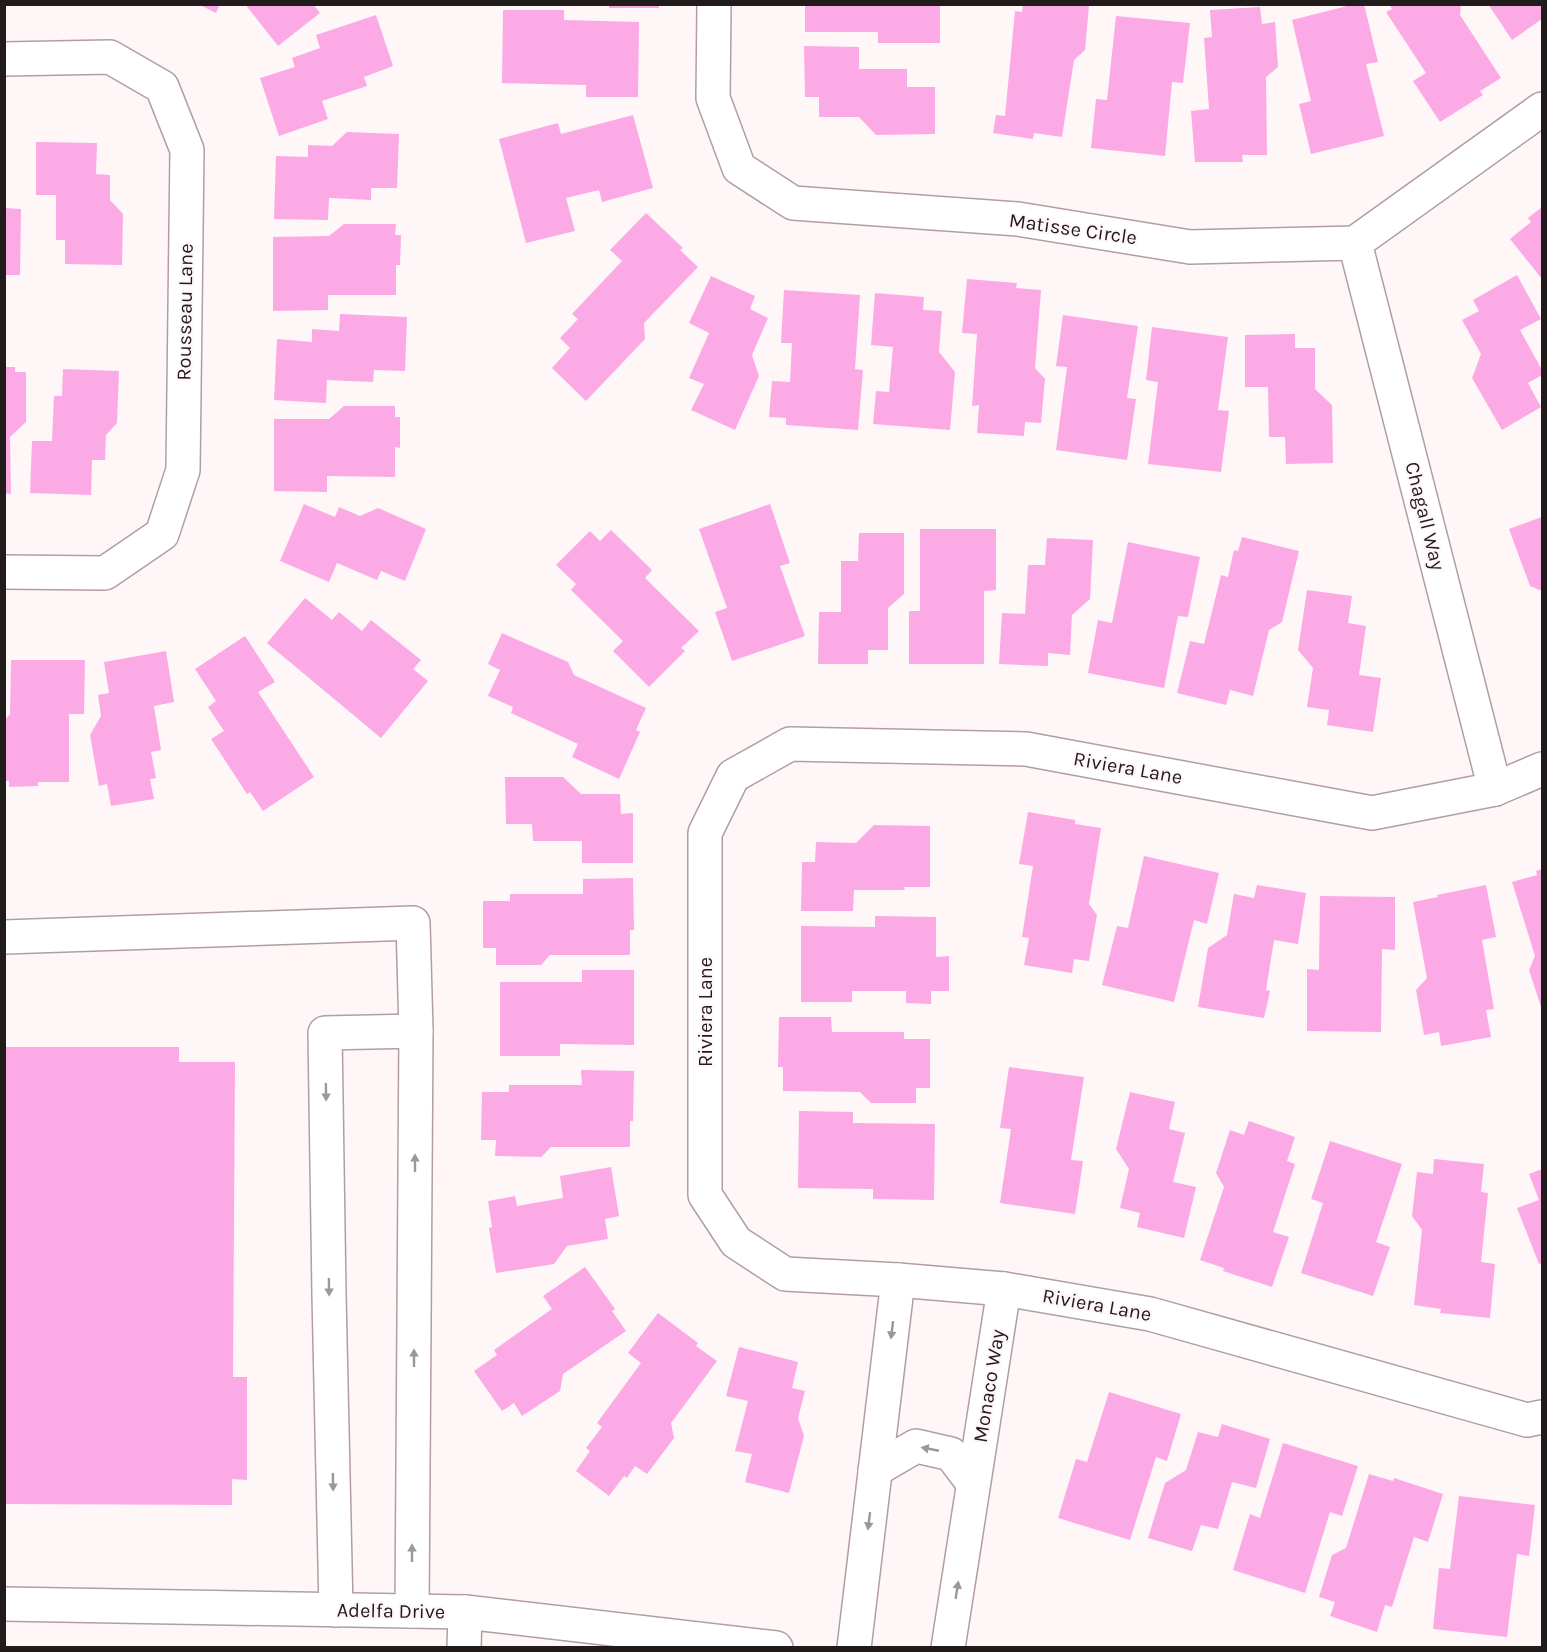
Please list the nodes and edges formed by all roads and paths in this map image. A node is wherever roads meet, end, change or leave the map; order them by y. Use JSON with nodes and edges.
{"nodes":[{"id":1,"x":714,"y":4,"type":"edge"},
{"id":2,"x":4,"y":59,"type":"edge"},
{"id":3,"x":1542,"y":109,"type":"edge"},
{"id":4,"x":1354,"y":243,"type":"junction"},
{"id":5,"x":4,"y":572,"type":"edge"},
{"id":6,"x":1542,"y":769,"type":"edge"},
{"id":7,"x":1496,"y":789,"type":"junction"},
{"id":8,"x":4,"y":937,"type":"edge"},
{"id":9,"x":416,"y":1031,"type":"junction"},
{"id":10,"x":898,"y":1280,"type":"junction"},
{"id":11,"x":1004,"y":1289,"type":"junction"},
{"id":12,"x":1542,"y":1418,"type":"edge"},
{"id":13,"x":875,"y":1470,"type":"junction"},
{"id":14,"x":973,"y":1483,"type":"junction"},
{"id":15,"x":4,"y":1604,"type":"edge"},
{"id":16,"x":336,"y":1610,"type":"junction"},
{"id":17,"x":412,"y":1611,"type":"junction"},
{"id":18,"x":465,"y":1612,"type":"junction"},
{"id":19,"x":464,"y":1647,"type":"edge"},
{"id":20,"x":776,"y":1647,"type":"edge"},
{"id":21,"x":854,"y":1647,"type":"edge"},
{"id":22,"x":948,"y":1647,"type":"edge"}],
"edges":[{"from":1,"to":4,"type":"street","name":"Matisse Circle"},
{"from":2,"to":5,"type":"street","name":"Rousseau Lane"},
{"from":3,"to":4,"type":"street"},
{"from":4,"to":7,"type":"street","name":"Chagall Way"},
{"from":6,"to":7,"type":"street","name":"Riviera Lane"},
{"from":7,"to":10,"type":"street","name":"Riviera Lane"},
{"from":8,"to":9,"type":"street"},
{"from":9,"to":16,"type":"street","one_way":true},
{"from":17,"to":9,"type":"street","one_way":true},
{"from":10,"to":11,"type":"street","name":"Riviera Lane"},
{"from":10,"to":13,"type":"street","one_way":true},
{"from":11,"to":12,"type":"street","name":"Riviera Lane"},
{"from":11,"to":14,"type":"street","name":"Monaco Way"},
{"from":14,"to":13,"type":"street","name":"Monaco Way","one_way":true},
{"from":13,"to":21,"type":"street","one_way":true},
{"from":22,"to":14,"type":"street","name":"Monaco Way","one_way":true},
{"from":15,"to":16,"type":"street","name":"Adelfa Drive"},
{"from":16,"to":17,"type":"street","name":"Adelfa Drive"},
{"from":17,"to":18,"type":"street","name":"Adelfa Drive"},
{"from":18,"to":19,"type":"street"},
{"from":18,"to":20,"type":"street","name":"Adelfa Drive"}]}
